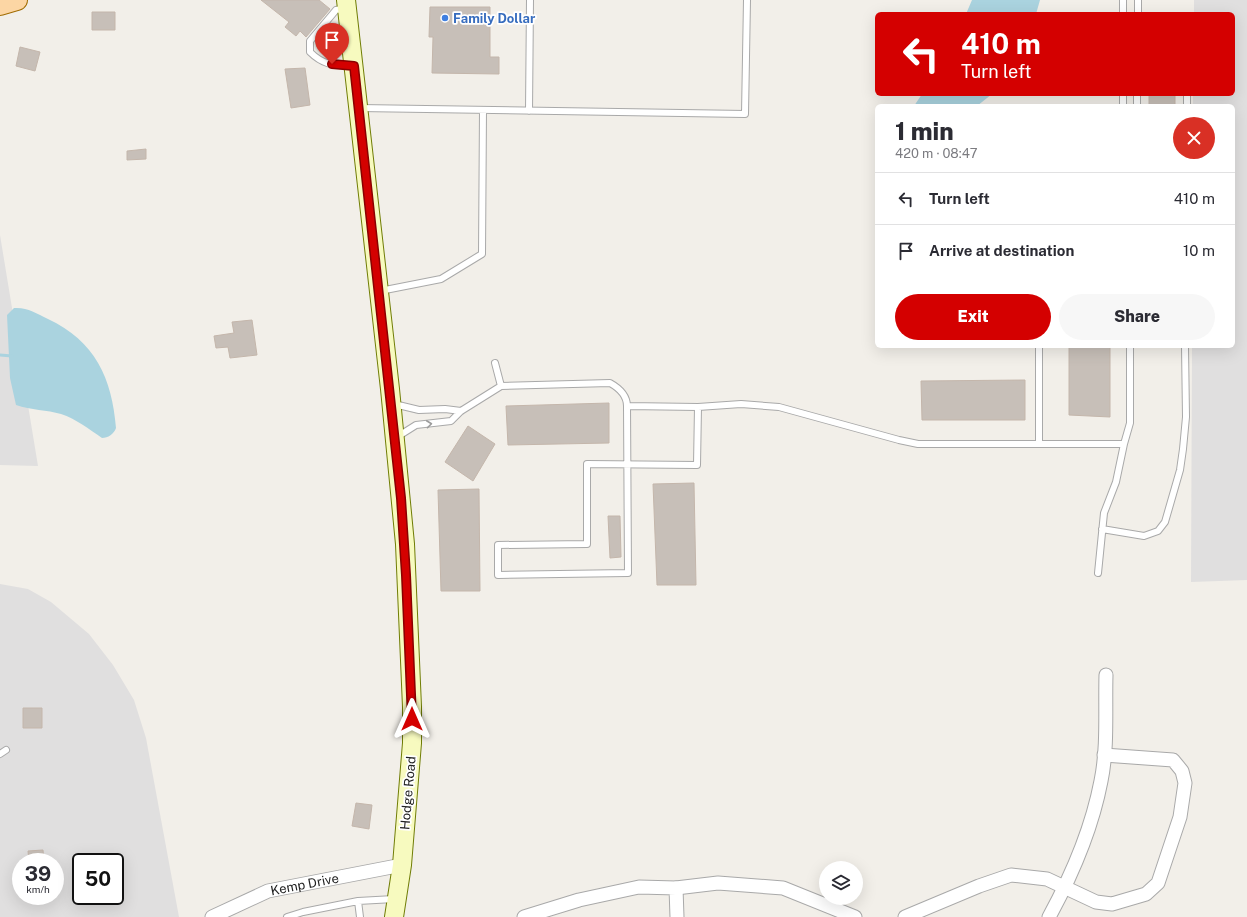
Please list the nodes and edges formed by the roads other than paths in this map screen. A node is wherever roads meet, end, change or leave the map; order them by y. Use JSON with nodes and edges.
{"nodes":[{"id":1,"x":17,"y":0,"type":"edge"},
{"id":2,"x":530,"y":0,"type":"edge"},
{"id":3,"x":747,"y":0,"type":"edge"},
{"id":4,"x":1123,"y":0,"type":"edge"},
{"id":5,"x":1138,"y":0,"type":"edge"},
{"id":6,"x":347,"y":4,"type":"edge"},
{"id":7,"x":0,"y":5,"type":"edge"},
{"id":8,"x":1123,"y":12,"type":"edge"},
{"id":9,"x":1138,"y":12,"type":"edge"},
{"id":10,"x":354,"y":66,"type":"junction"},
{"id":11,"x":360,"y":108,"type":"junction"},
{"id":12,"x":483,"y":110,"type":"junction"},
{"id":13,"x":529,"y":111,"type":"junction"},
{"id":14,"x":379,"y":292,"type":"junction"},
{"id":15,"x":1039,"y":348,"type":"edge"},
{"id":16,"x":1130,"y":348,"type":"edge"},
{"id":17,"x":1185,"y":348,"type":"edge"},
{"id":18,"x":495,"y":363,"type":"dead end"},
{"id":19,"x":501,"y":386,"type":"junction"},
{"id":20,"x":392,"y":403,"type":"junction"},
{"id":21,"x":627,"y":406,"type":"junction"},
{"id":22,"x":698,"y":407,"type":"junction"},
{"id":23,"x":461,"y":411,"type":"junction"},
{"id":24,"x":395,"y":438,"type":"junction"},
{"id":25,"x":1039,"y":443,"type":"junction"},
{"id":26,"x":1124,"y":444,"type":"junction"},
{"id":27,"x":627,"y":465,"type":"junction"},
{"id":28,"x":1102,"y":529,"type":"junction"},
{"id":29,"x":1098,"y":573,"type":"dead end"},
{"id":30,"x":1106,"y":675,"type":"dead end"},
{"id":31,"x":6,"y":750,"type":"dead end"},
{"id":32,"x":0,"y":754,"type":"edge"},
{"id":33,"x":1104,"y":755,"type":"junction"},
{"id":34,"x":402,"y":864,"type":"junction"},
{"id":35,"x":676,"y":888,"type":"junction"},
{"id":36,"x":1064,"y":888,"type":"junction"},
{"id":37,"x":397,"y":899,"type":"junction"},
{"id":38,"x":358,"y":901,"type":"junction"},
{"id":39,"x":212,"y":917,"type":"edge"},
{"id":40,"x":287,"y":917,"type":"edge"},
{"id":41,"x":360,"y":917,"type":"edge"},
{"id":42,"x":394,"y":917,"type":"edge"},
{"id":43,"x":524,"y":917,"type":"edge"},
{"id":44,"x":678,"y":917,"type":"edge"},
{"id":45,"x":856,"y":917,"type":"edge"},
{"id":46,"x":905,"y":917,"type":"edge"},
{"id":47,"x":1050,"y":917,"type":"edge"}],
"edges":[{"from":1,"to":7,"type":"main road"},
{"from":2,"to":13,"type":"lane"},
{"from":3,"to":13,"type":"lane"},
{"from":4,"to":8,"type":"lane"},
{"from":5,"to":9,"type":"lane"},
{"from":6,"to":10,"type":"main road","name":"Hodge Road"},
{"from":6,"to":10,"type":"lane"},
{"from":10,"to":11,"type":"main road","name":"Hodge Road"},
{"from":11,"to":12,"type":"lane"},
{"from":11,"to":14,"type":"main road","name":"Hodge Road"},
{"from":12,"to":13,"type":"lane"},
{"from":12,"to":14,"type":"lane"},
{"from":14,"to":20,"type":"main road","name":"Hodge Road"},
{"from":15,"to":25,"type":"lane"},
{"from":16,"to":26,"type":"lane"},
{"from":17,"to":28,"type":"lane"},
{"from":18,"to":19,"type":"lane"},
{"from":19,"to":21,"type":"lane"},
{"from":19,"to":23,"type":"lane"},
{"from":20,"to":23,"type":"lane"},
{"from":20,"to":24,"type":"main road","name":"Hodge Road"},
{"from":21,"to":22,"type":"lane"},
{"from":21,"to":27,"type":"lane"},
{"from":22,"to":25,"type":"lane"},
{"from":22,"to":27,"type":"lane"},
{"from":24,"to":23,"type":"lane","one_way":true},
{"from":24,"to":34,"type":"main road","name":"Hodge Road"},
{"from":25,"to":26,"type":"lane"},
{"from":26,"to":28,"type":"lane"},
{"from":27,"to":27,"type":"lane"},
{"from":28,"to":29,"type":"lane"},
{"from":30,"to":33,"type":"street"},
{"from":31,"to":32,"type":"lane"},
{"from":33,"to":36,"type":"street"},
{"from":33,"to":36,"type":"street"},
{"from":34,"to":37,"type":"main road","name":"Hodge Road"},
{"from":34,"to":39,"type":"street","name":"Kemp Drive"},
{"from":35,"to":43,"type":"street"},
{"from":35,"to":44,"type":"street"},
{"from":35,"to":45,"type":"street"},
{"from":36,"to":46,"type":"street"},
{"from":36,"to":47,"type":"street"},
{"from":37,"to":38,"type":"lane"},
{"from":37,"to":42,"type":"main road","name":"Hodge Road"},
{"from":38,"to":40,"type":"lane"},
{"from":38,"to":41,"type":"lane"}]}
